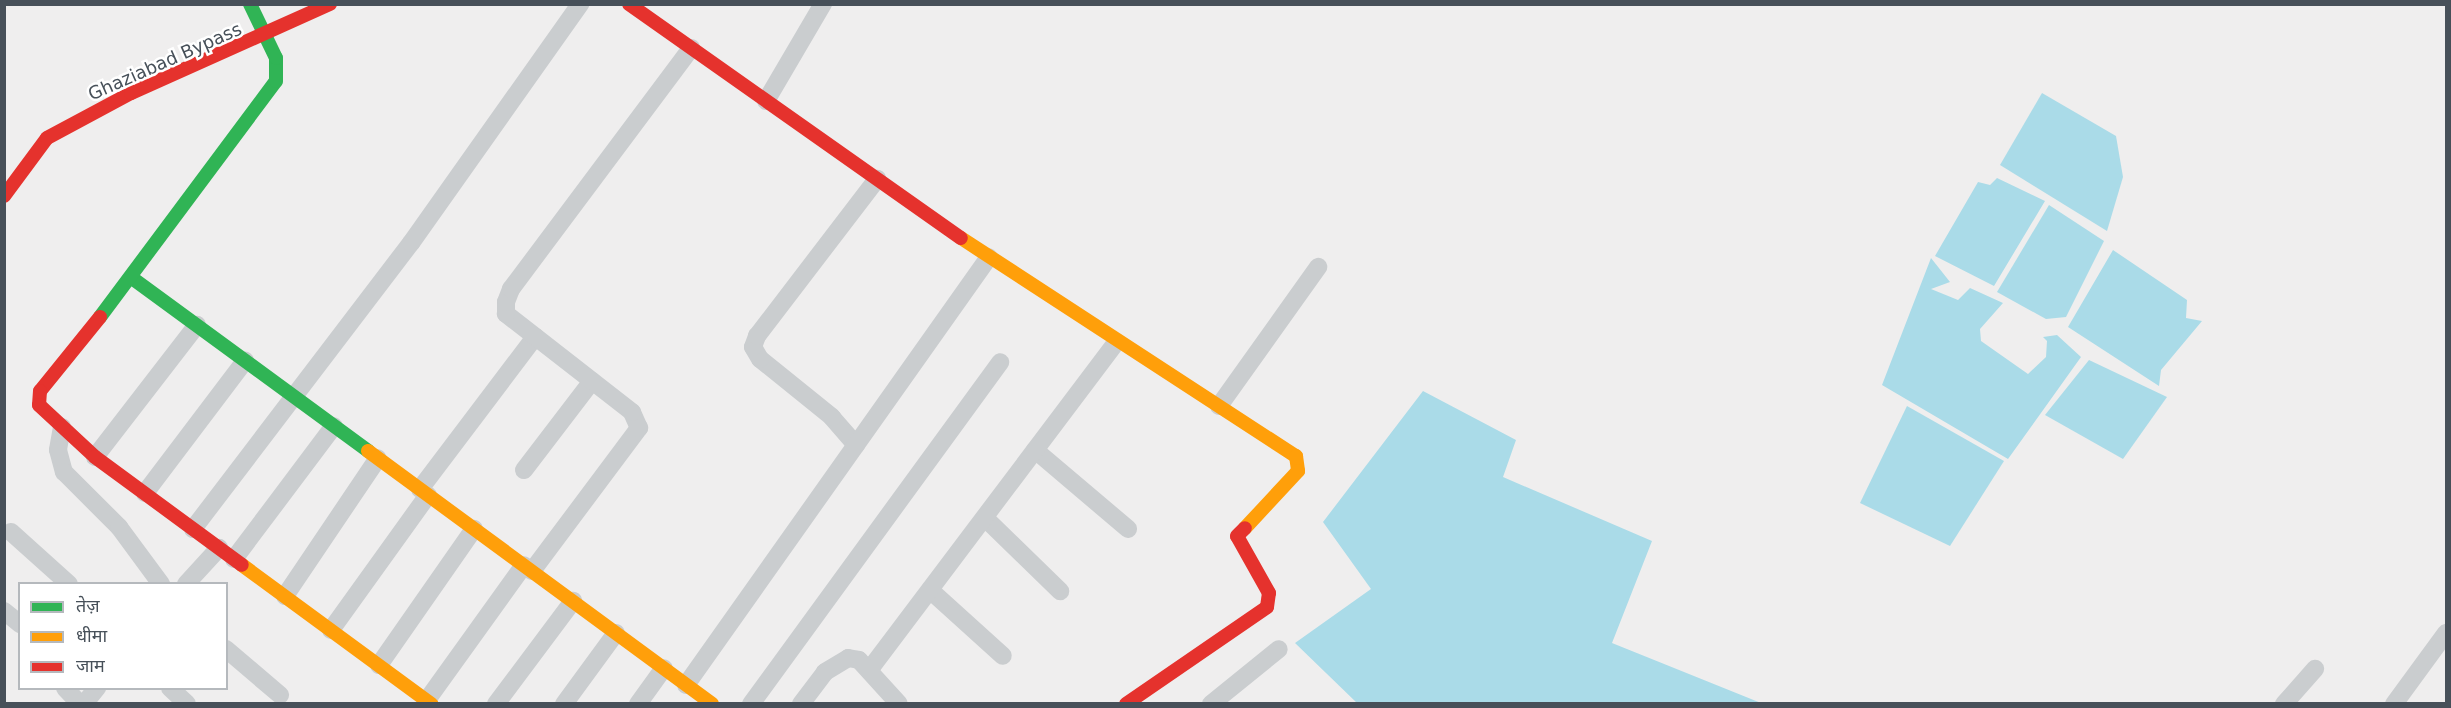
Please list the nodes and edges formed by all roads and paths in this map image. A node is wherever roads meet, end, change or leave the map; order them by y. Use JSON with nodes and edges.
{"nodes":[{"id":1,"x":250,"y":4,"type":"edge"},
{"id":2,"x":330,"y":4,"type":"edge"},
{"id":3,"x":580,"y":4,"type":"edge"},
{"id":4,"x":629,"y":4,"type":"edge"},
{"id":5,"x":823,"y":4,"type":"edge"},
{"id":6,"x":267,"y":36,"type":"junction"},
{"id":7,"x":691,"y":48,"type":"junction"},
{"id":8,"x":766,"y":101,"type":"junction"},
{"id":9,"x":877,"y":179,"type":"junction"},
{"id":10,"x":4,"y":196,"type":"edge"},
{"id":11,"x":989,"y":257,"type":"junction"},
{"id":12,"x":1318,"y":267,"type":"dead end"},
{"id":13,"x":132,"y":278,"type":"junction"},
{"id":14,"x":197,"y":325,"type":"junction"},
{"id":15,"x":536,"y":337,"type":"junction"},
{"id":16,"x":1116,"y":342,"type":"junction"},
{"id":17,"x":245,"y":361,"type":"junction"},
{"id":18,"x":1000,"y":362,"type":"dead end"},
{"id":19,"x":592,"y":381,"type":"junction"},
{"id":20,"x":294,"y":396,"type":"junction"},
{"id":21,"x":1219,"y":406,"type":"junction"},
{"id":22,"x":334,"y":426,"type":"junction"},
{"id":23,"x":62,"y":427,"type":"junction"},
{"id":24,"x":856,"y":445,"type":"junction"},
{"id":25,"x":1035,"y":450,"type":"junction"},
{"id":26,"x":95,"y":457,"type":"junction"},
{"id":27,"x":378,"y":458,"type":"junction"},
{"id":28,"x":524,"y":470,"type":"dead end"},
{"id":29,"x":424,"y":492,"type":"junction"},
{"id":30,"x":145,"y":493,"type":"junction"},
{"id":31,"x":985,"y":518,"type":"junction"},
{"id":32,"x":193,"y":529,"type":"junction"},
{"id":33,"x":474,"y":529,"type":"junction"},
{"id":34,"x":1128,"y":529,"type":"dead end"},
{"id":35,"x":11,"y":532,"type":"dead end"},
{"id":36,"x":219,"y":548,"type":"junction"},
{"id":37,"x":234,"y":559,"type":"junction"},
{"id":38,"x":528,"y":568,"type":"junction"},
{"id":39,"x":67,"y":582,"type":"edge"},
{"id":40,"x":160,"y":582,"type":"edge"},
{"id":41,"x":188,"y":582,"type":"edge"},
{"id":42,"x":930,"y":590,"type":"junction"},
{"id":43,"x":1060,"y":591,"type":"dead end"},
{"id":44,"x":285,"y":596,"type":"junction"},
{"id":45,"x":573,"y":601,"type":"junction"},
{"id":46,"x":4,"y":611,"type":"edge"},
{"id":47,"x":18,"y":622,"type":"edge"},
{"id":48,"x":331,"y":630,"type":"junction"},
{"id":49,"x":616,"y":633,"type":"junction"},
{"id":50,"x":2446,"y":633,"type":"edge"},
{"id":51,"x":1279,"y":649,"type":"dead end"},
{"id":52,"x":228,"y":650,"type":"edge"},
{"id":53,"x":1003,"y":656,"type":"dead end"},
{"id":54,"x":378,"y":665,"type":"junction"},
{"id":55,"x":664,"y":668,"type":"junction"},
{"id":56,"x":870,"y":669,"type":"junction"},
{"id":57,"x":2315,"y":669,"type":"dead end"},
{"id":58,"x":67,"y":690,"type":"edge"},
{"id":59,"x":95,"y":690,"type":"edge"},
{"id":60,"x":172,"y":690,"type":"edge"},
{"id":61,"x":280,"y":695,"type":"dead end"},
{"id":62,"x":697,"y":696,"type":"edge"},
{"id":63,"x":429,"y":702,"type":"edge"},
{"id":64,"x":82,"y":704,"type":"edge"},
{"id":65,"x":187,"y":704,"type":"edge"},
{"id":66,"x":496,"y":704,"type":"edge"},
{"id":67,"x":564,"y":704,"type":"edge"},
{"id":68,"x":638,"y":704,"type":"edge"},
{"id":69,"x":752,"y":704,"type":"edge"},
{"id":70,"x":801,"y":704,"type":"edge"},
{"id":71,"x":899,"y":704,"type":"edge"},
{"id":72,"x":1126,"y":704,"type":"edge"},
{"id":73,"x":1211,"y":704,"type":"edge"},
{"id":74,"x":2284,"y":704,"type":"edge"},
{"id":75,"x":2394,"y":704,"type":"edge"}],
"edges":[{"from":1,"to":6,"type":"main road"},
{"from":2,"to":6,"type":"main road","name":"Ghaziabad Bypass"},
{"from":3,"to":20,"type":"street"},
{"from":4,"to":7,"type":"main road"},
{"from":5,"to":8,"type":"street"},
{"from":6,"to":10,"type":"main road","name":"Ghaziabad Bypass"},
{"from":6,"to":13,"type":"main road"},
{"from":7,"to":8,"type":"main road"},
{"from":7,"to":15,"type":"street"},
{"from":8,"to":9,"type":"main road"},
{"from":9,"to":11,"type":"main road"},
{"from":9,"to":24,"type":"street"},
{"from":11,"to":16,"type":"main road"},
{"from":11,"to":24,"type":"street"},
{"from":12,"to":21,"type":"street"},
{"from":13,"to":14,"type":"main road"},
{"from":13,"to":23,"type":"main road"},
{"from":14,"to":17,"type":"main road"},
{"from":14,"to":26,"type":"street"},
{"from":15,"to":19,"type":"street"},
{"from":15,"to":29,"type":"street"},
{"from":16,"to":21,"type":"main road"},
{"from":16,"to":25,"type":"street"},
{"from":17,"to":20,"type":"main road"},
{"from":17,"to":30,"type":"street"},
{"from":18,"to":69,"type":"street"},
{"from":19,"to":28,"type":"street"},
{"from":19,"to":38,"type":"street"},
{"from":20,"to":22,"type":"main road"},
{"from":20,"to":32,"type":"street"},
{"from":21,"to":72,"type":"main road"},
{"from":22,"to":27,"type":"main road"},
{"from":22,"to":37,"type":"street"},
{"from":23,"to":26,"type":"main road"},
{"from":23,"to":40,"type":"street"},
{"from":24,"to":62,"type":"street"},
{"from":25,"to":31,"type":"street"},
{"from":25,"to":34,"type":"street"},
{"from":26,"to":30,"type":"main road"},
{"from":27,"to":29,"type":"main road"},
{"from":27,"to":44,"type":"street"},
{"from":29,"to":33,"type":"main road"},
{"from":29,"to":48,"type":"street"},
{"from":30,"to":32,"type":"main road"},
{"from":31,"to":42,"type":"street"},
{"from":31,"to":43,"type":"street"},
{"from":32,"to":36,"type":"main road"},
{"from":33,"to":38,"type":"main road"},
{"from":33,"to":54,"type":"street"},
{"from":35,"to":39,"type":"street"},
{"from":36,"to":37,"type":"main road"},
{"from":36,"to":41,"type":"street"},
{"from":37,"to":44,"type":"main road"},
{"from":38,"to":45,"type":"main road"},
{"from":38,"to":63,"type":"street"},
{"from":42,"to":53,"type":"street"},
{"from":42,"to":56,"type":"street"},
{"from":44,"to":48,"type":"main road"},
{"from":45,"to":49,"type":"main road"},
{"from":45,"to":66,"type":"street"},
{"from":46,"to":47,"type":"street"},
{"from":48,"to":54,"type":"main road"},
{"from":49,"to":55,"type":"main road"},
{"from":49,"to":67,"type":"street"},
{"from":50,"to":75,"type":"street"},
{"from":51,"to":73,"type":"street"},
{"from":52,"to":61,"type":"street"},
{"from":54,"to":63,"type":"main road"},
{"from":55,"to":62,"type":"main road"},
{"from":55,"to":68,"type":"street"},
{"from":56,"to":70,"type":"street"},
{"from":56,"to":71,"type":"street"},
{"from":57,"to":74,"type":"street"},
{"from":58,"to":64,"type":"street"},
{"from":59,"to":64,"type":"street"},
{"from":60,"to":65,"type":"street"}]}
